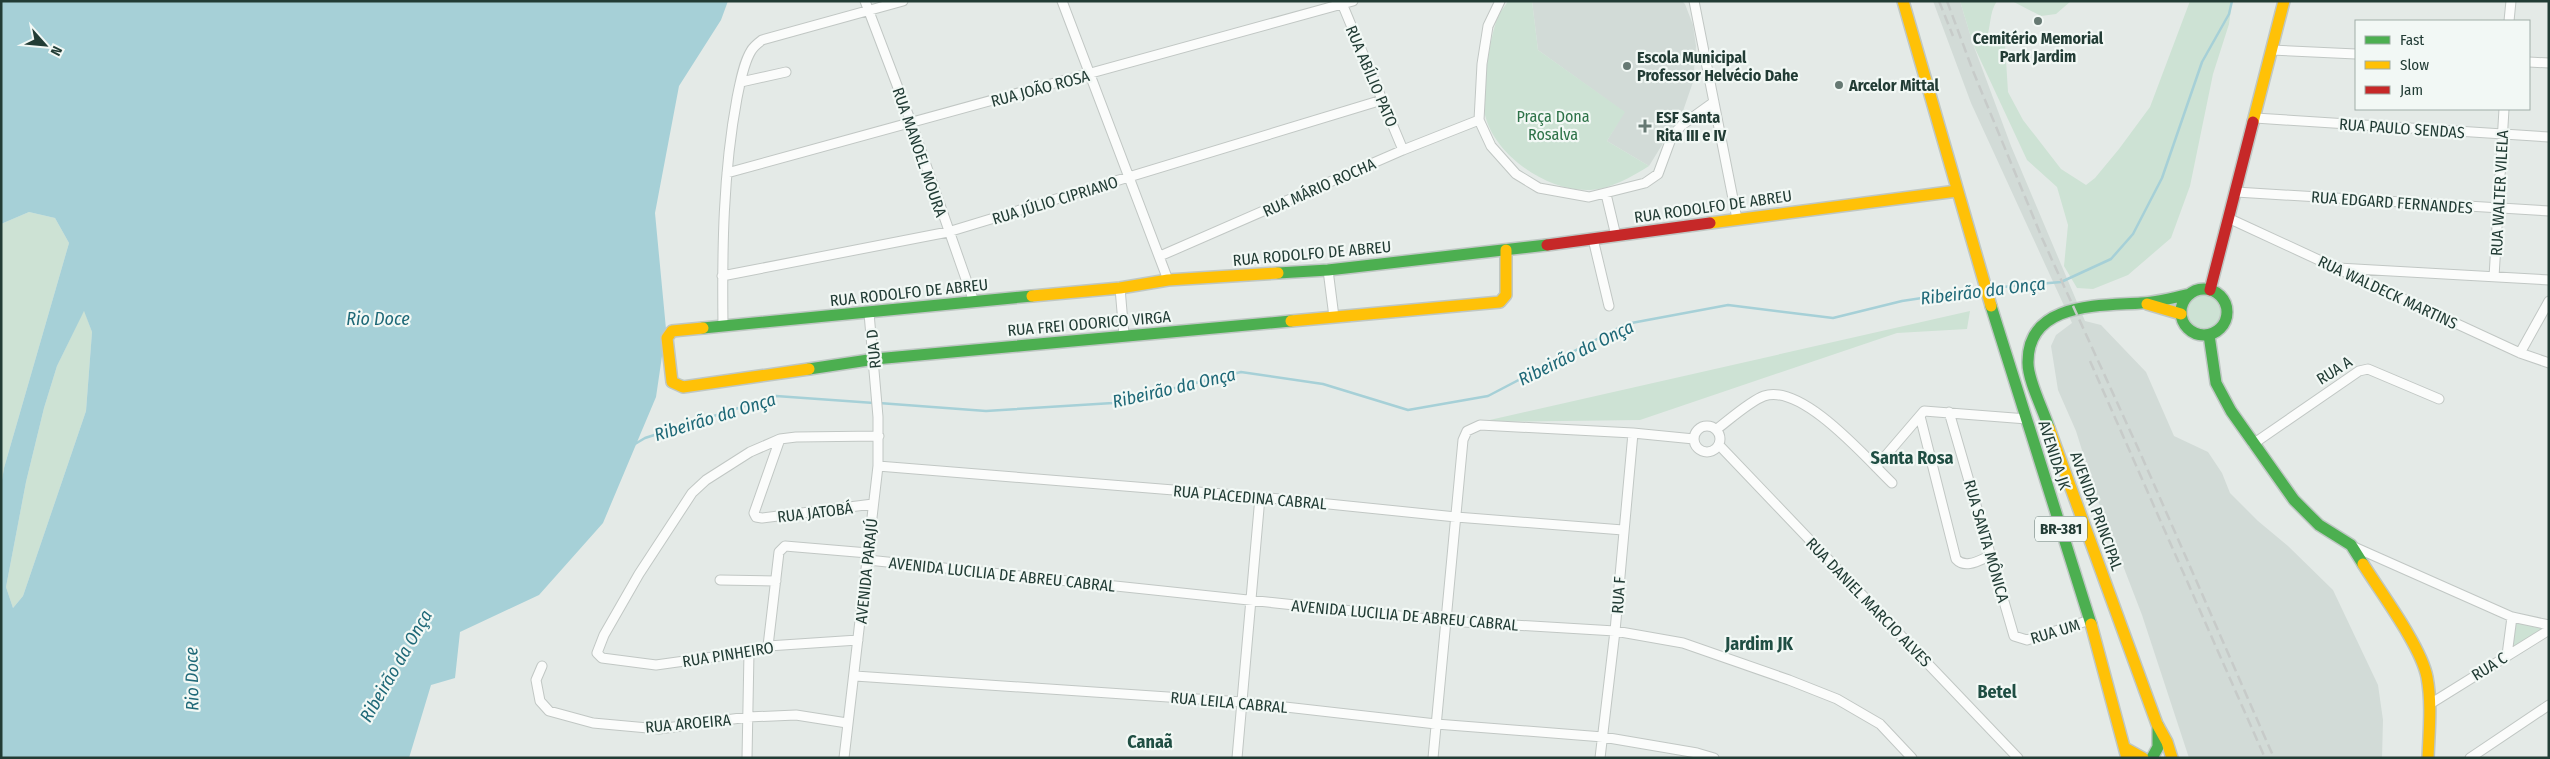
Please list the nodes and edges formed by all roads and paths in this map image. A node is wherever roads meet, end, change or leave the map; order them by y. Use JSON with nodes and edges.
{"nodes":[{"id":1,"x":865,"y":1,"type":"edge"},
{"id":2,"x":903,"y":1,"type":"edge"},
{"id":3,"x":1062,"y":1,"type":"edge"},
{"id":4,"x":1353,"y":1,"type":"edge"},
{"id":5,"x":1500,"y":1,"type":"edge"},
{"id":6,"x":1694,"y":1,"type":"edge"},
{"id":7,"x":1903,"y":1,"type":"edge"},
{"id":8,"x":2284,"y":1,"type":"edge"},
{"id":9,"x":2511,"y":1,"type":"edge"},
{"id":10,"x":1342,"y":3,"type":"edge"},
{"id":11,"x":868,"y":11,"type":"junction"},
{"id":12,"x":2510,"y":20,"type":"edge"},
{"id":13,"x":2271,"y":50,"type":"junction"},
{"id":14,"x":2355,"y":54,"type":"edge"},
{"id":15,"x":2530,"y":62,"type":"edge"},
{"id":16,"x":2549,"y":63,"type":"edge"},
{"id":17,"x":786,"y":72,"type":"dead end"},
{"id":18,"x":1090,"y":74,"type":"junction"},
{"id":19,"x":741,"y":82,"type":"junction"},
{"id":20,"x":1382,"y":100,"type":"junction"},
{"id":21,"x":1714,"y":102,"type":"junction"},
{"id":22,"x":2504,"y":110,"type":"edge"},
{"id":23,"x":2255,"y":118,"type":"junction"},
{"id":24,"x":1479,"y":120,"type":"junction"},
{"id":25,"x":911,"y":122,"type":"junction"},
{"id":26,"x":2503,"y":134,"type":"junction"},
{"id":27,"x":2549,"y":137,"type":"edge"},
{"id":28,"x":1403,"y":150,"type":"junction"},
{"id":29,"x":728,"y":172,"type":"junction"},
{"id":30,"x":1128,"y":178,"type":"junction"},
{"id":31,"x":1957,"y":191,"type":"junction"},
{"id":32,"x":2236,"y":192,"type":"junction"},
{"id":33,"x":1606,"y":194,"type":"junction"},
{"id":34,"x":2498,"y":208,"type":"junction"},
{"id":35,"x":2549,"y":211,"type":"edge"},
{"id":36,"x":2228,"y":218,"type":"junction"},
{"id":37,"x":1737,"y":220,"type":"junction"},
{"id":38,"x":948,"y":232,"type":"junction"},
{"id":39,"x":1616,"y":236,"type":"junction"},
{"id":40,"x":1593,"y":239,"type":"junction"},
{"id":41,"x":1506,"y":250,"type":"junction"},
{"id":42,"x":1160,"y":256,"type":"junction"},
{"id":43,"x":2333,"y":268,"type":"junction"},
{"id":44,"x":1328,"y":270,"type":"junction"},
{"id":45,"x":722,"y":276,"type":"junction"},
{"id":46,"x":2494,"y":277,"type":"junction"},
{"id":47,"x":1168,"y":280,"type":"junction"},
{"id":48,"x":2549,"y":280,"type":"edge"},
{"id":49,"x":1120,"y":288,"type":"junction"},
{"id":50,"x":2210,"y":290,"type":"junction"},
{"id":51,"x":2190,"y":294,"type":"junction"},
{"id":52,"x":2549,"y":301,"type":"edge"},
{"id":53,"x":974,"y":302,"type":"junction"},
{"id":54,"x":2143,"y":303,"type":"junction"},
{"id":55,"x":1609,"y":306,"type":"dead end"},
{"id":56,"x":869,"y":313,"type":"junction"},
{"id":57,"x":2181,"y":314,"type":"junction"},
{"id":58,"x":1334,"y":317,"type":"junction"},
{"id":59,"x":722,"y":326,"type":"junction"},
{"id":60,"x":1124,"y":335,"type":"junction"},
{"id":61,"x":2209,"y":335,"type":"junction"},
{"id":62,"x":2520,"y":353,"type":"junction"},
{"id":63,"x":875,"y":359,"type":"junction"},
{"id":64,"x":2549,"y":363,"type":"edge"},
{"id":65,"x":876,"y":385,"type":"joint"},
{"id":66,"x":677,"y":386,"type":"joint"},
{"id":67,"x":2439,"y":400,"type":"dead end"},
{"id":68,"x":1948,"y":412,"type":"junction"},
{"id":69,"x":1920,"y":416,"type":"junction"},
{"id":70,"x":2027,"y":419,"type":"junction"},
{"id":71,"x":1717,"y":429,"type":"junction"},
{"id":72,"x":1633,"y":433,"type":"junction"},
{"id":73,"x":879,"y":436,"type":"junction"},
{"id":74,"x":780,"y":440,"type":"junction"},
{"id":75,"x":1694,"y":440,"type":"junction"},
{"id":76,"x":2253,"y":444,"type":"junction"},
{"id":77,"x":1719,"y":445,"type":"junction"},
{"id":78,"x":878,"y":466,"type":"junction"},
{"id":79,"x":1876,"y":467,"type":"junction"},
{"id":80,"x":1892,"y":483,"type":"dead end"},
{"id":81,"x":1260,"y":497,"type":"junction"},
{"id":82,"x":873,"y":504,"type":"junction"},
{"id":83,"x":1456,"y":517,"type":"junction"},
{"id":84,"x":1623,"y":530,"type":"junction"},
{"id":85,"x":2351,"y":545,"type":"junction"},
{"id":86,"x":1992,"y":555,"type":"junction"},
{"id":87,"x":868,"y":557,"type":"junction"},
{"id":88,"x":720,"y":580,"type":"dead end"},
{"id":89,"x":776,"y":582,"type":"junction"},
{"id":90,"x":1250,"y":599,"type":"junction"},
{"id":91,"x":2512,"y":617,"type":"junction"},
{"id":92,"x":2090,"y":620,"type":"junction"},
{"id":93,"x":1447,"y":622,"type":"junction"},
{"id":94,"x":2549,"y":625,"type":"edge"},
{"id":95,"x":2549,"y":630,"type":"edge"},
{"id":96,"x":1615,"y":632,"type":"junction"},
{"id":97,"x":858,"y":640,"type":"junction"},
{"id":98,"x":2020,"y":640,"type":"joint"},
{"id":99,"x":768,"y":646,"type":"junction"},
{"id":100,"x":750,"y":652,"type":"junction"},
{"id":101,"x":2507,"y":655,"type":"junction"},
{"id":102,"x":542,"y":666,"type":"dead end"},
{"id":103,"x":855,"y":676,"type":"junction"},
{"id":104,"x":1242,"y":702,"type":"junction"},
{"id":105,"x":2430,"y":704,"type":"junction"},
{"id":106,"x":2549,"y":705,"type":"edge"},
{"id":107,"x":748,"y":717,"type":"junction"},
{"id":108,"x":848,"y":723,"type":"junction"},
{"id":109,"x":1436,"y":724,"type":"junction"},
{"id":110,"x":2157,"y":724,"type":"junction"},
{"id":111,"x":1603,"y":737,"type":"junction"},
{"id":112,"x":2126,"y":753,"type":"edge"},
{"id":113,"x":1696,"y":755,"type":"edge"},
{"id":114,"x":747,"y":758,"type":"edge"},
{"id":115,"x":844,"y":758,"type":"edge"},
{"id":116,"x":1237,"y":758,"type":"edge"},
{"id":117,"x":1433,"y":758,"type":"edge"},
{"id":118,"x":1600,"y":758,"type":"edge"},
{"id":119,"x":1714,"y":758,"type":"edge"},
{"id":120,"x":1912,"y":758,"type":"edge"},
{"id":121,"x":2018,"y":758,"type":"edge"},
{"id":122,"x":2143,"y":758,"type":"edge"},
{"id":123,"x":2152,"y":758,"type":"edge"},
{"id":124,"x":2172,"y":758,"type":"edge"},
{"id":125,"x":2428,"y":758,"type":"edge"},
{"id":126,"x":2470,"y":758,"type":"edge"}],
"edges":[{"from":1,"to":11,"type":"street","name":"RUA MANOEL MOURA"},
{"from":2,"to":11,"type":"street"},
{"from":3,"to":18,"type":"street"},
{"from":4,"to":10,"type":"street","name":"RUA JOÃO ROSA"},
{"from":5,"to":24,"type":"street"},
{"from":6,"to":21,"type":"street"},
{"from":7,"to":31,"type":"street","number":"BR-381"},
{"from":8,"to":13,"type":"street"},
{"from":9,"to":12,"type":"street"},
{"from":10,"to":18,"type":"street","name":"RUA JOÃO ROSA"},
{"from":10,"to":20,"type":"street","name":"RUA ABÍLIO PATO"},
{"from":11,"to":19,"type":"street"},
{"from":11,"to":25,"type":"street","name":"RUA MANOEL MOURA"},
{"from":13,"to":14,"type":"street"},
{"from":13,"to":23,"type":"street"},
{"from":15,"to":16,"type":"street"},
{"from":17,"to":19,"type":"street"},
{"from":18,"to":25,"type":"street","name":"RUA JOÃO ROSA"},
{"from":18,"to":30,"type":"street"},
{"from":19,"to":29,"type":"street"},
{"from":20,"to":28,"type":"street","name":"RUA ABÍLIO PATO"},
{"from":20,"to":30,"type":"street","name":"RUA JÚLIO CIPRIANO"},
{"from":21,"to":33,"type":"street"},
{"from":21,"to":37,"type":"street"},
{"from":22,"to":26,"type":"street","name":"RUA WALTER VILELA"},
{"from":23,"to":26,"type":"street","name":"RUA PAULO SENDAS"},
{"from":23,"to":32,"type":"street"},
{"from":24,"to":28,"type":"street","name":"RUA MÁRIO ROCHA"},
{"from":24,"to":33,"type":"street"},
{"from":25,"to":29,"type":"street","name":"RUA JOÃO ROSA"},
{"from":25,"to":38,"type":"street","name":"RUA MANOEL MOURA"},
{"from":26,"to":27,"type":"street","name":"RUA PAULO SENDAS"},
{"from":26,"to":34,"type":"street","name":"RUA WALTER VILELA"},
{"from":28,"to":42,"type":"street","name":"RUA MÁRIO ROCHA"},
{"from":29,"to":45,"type":"street"},
{"from":30,"to":38,"type":"street","name":"RUA JÚLIO CIPRIANO"},
{"from":30,"to":42,"type":"street"},
{"from":31,"to":37,"type":"street","name":"RUA RODOLFO DE ABREU"},
{"from":31,"to":70,"type":"street","name":"AVENIDA JK","number":"BR-381"},
{"from":32,"to":34,"type":"street","name":"RUA EDGARD FERNANDES"},
{"from":32,"to":36,"type":"street"},
{"from":33,"to":39,"type":"street"},
{"from":34,"to":35,"type":"street","name":"RUA EDGARD FERNANDES"},
{"from":34,"to":46,"type":"street","name":"RUA WALTER VILELA"},
{"from":36,"to":43,"type":"street","name":"RUA WALDECK MARTINS"},
{"from":36,"to":50,"type":"street"},
{"from":37,"to":39,"type":"street","name":"RUA RODOLFO DE ABREU"},
{"from":38,"to":45,"type":"street","name":"RUA JÚLIO CIPRIANO"},
{"from":38,"to":53,"type":"street","name":"RUA MANOEL MOURA"},
{"from":39,"to":40,"type":"street","name":"RUA RODOLFO DE ABREU"},
{"from":40,"to":41,"type":"street","name":"RUA RODOLFO DE ABREU"},
{"from":40,"to":55,"type":"street"},
{"from":41,"to":44,"type":"street","name":"RUA RODOLFO DE ABREU"},
{"from":41,"to":58,"type":"street","name":"RUA FREI ODORICO VIRGA"},
{"from":42,"to":47,"type":"street"},
{"from":43,"to":46,"type":"street"},
{"from":43,"to":62,"type":"street","name":"RUA WALDECK MARTINS"},
{"from":44,"to":47,"type":"street","name":"RUA RODOLFO DE ABREU"},
{"from":44,"to":58,"type":"street"},
{"from":45,"to":59,"type":"street"},
{"from":46,"to":48,"type":"street"},
{"from":47,"to":49,"type":"street","name":"RUA RODOLFO DE ABREU"},
{"from":49,"to":53,"type":"street","name":"RUA RODOLFO DE ABREU"},
{"from":49,"to":60,"type":"street"},
{"from":50,"to":51,"type":"street"},
{"from":50,"to":61,"type":"street"},
{"from":51,"to":54,"type":"street","name":"AVENIDA PRINCIPAL"},
{"from":51,"to":57,"type":"street"},
{"from":52,"to":62,"type":"street"},
{"from":53,"to":56,"type":"street","name":"RUA RODOLFO DE ABREU"},
{"from":54,"to":57,"type":"street","name":"AVENIDA PRINCIPAL"},
{"from":54,"to":110,"type":"street","name":"AVENIDA PRINCIPAL"},
{"from":56,"to":59,"type":"street","name":"RUA RODOLFO DE ABREU"},
{"from":56,"to":63,"type":"street","name":"RUA D"},
{"from":57,"to":61,"type":"street"},
{"from":58,"to":60,"type":"street","name":"RUA FREI ODORICO VIRGA"},
{"from":59,"to":66,"type":"street","name":"RUA RODOLFO DE ABREU"},
{"from":60,"to":63,"type":"street","name":"RUA FREI ODORICO VIRGA"},
{"from":61,"to":76,"type":"street"},
{"from":62,"to":64,"type":"street","name":"RUA WALDECK MARTINS"},
{"from":63,"to":65,"type":"street","name":"RUA D"},
{"from":63,"to":66,"type":"street","name":"RUA FREI ODORICO VIRGA"},
{"from":65,"to":73,"type":"street","name":"AVENIDA PARAJÚ"},
{"from":67,"to":76,"type":"street","name":"RUA A"},
{"from":68,"to":69,"type":"street"},
{"from":68,"to":70,"type":"street"},
{"from":68,"to":86,"type":"street","name":"RUA SANTA MÔNICA"},
{"from":69,"to":79,"type":"street"},
{"from":69,"to":86,"type":"street"},
{"from":70,"to":92,"type":"street","name":"AVENIDA JK","number":"BR-381"},
{"from":71,"to":75,"type":"street"},
{"from":71,"to":77,"type":"street"},
{"from":71,"to":79,"type":"street"},
{"from":72,"to":75,"type":"street"},
{"from":72,"to":83,"type":"street"},
{"from":72,"to":84,"type":"street","name":"RUA F"},
{"from":73,"to":74,"type":"street"},
{"from":73,"to":78,"type":"street","name":"AVENIDA PARAJÚ"},
{"from":74,"to":82,"type":"street","name":"RUA JATOBÁ"},
{"from":74,"to":100,"type":"street","name":"RUA PINHEIRO"},
{"from":75,"to":77,"type":"street"},
{"from":76,"to":85,"type":"street"},
{"from":77,"to":121,"type":"street","name":"RUA DANIEL MARCIO ALVES"},
{"from":78,"to":81,"type":"street","name":"RUA PLACEDINA CABRAL"},
{"from":78,"to":82,"type":"street","name":"AVENIDA PARAJÚ"},
{"from":79,"to":80,"type":"street"},
{"from":81,"to":83,"type":"street","name":"RUA PLACEDINA CABRAL"},
{"from":81,"to":90,"type":"street"},
{"from":82,"to":87,"type":"street","name":"AVENIDA PARAJÚ"},
{"from":83,"to":84,"type":"street","name":"RUA PLACEDINA CABRAL"},
{"from":83,"to":93,"type":"street"},
{"from":84,"to":96,"type":"street","name":"RUA F"},
{"from":85,"to":91,"type":"street"},
{"from":85,"to":105,"type":"street"},
{"from":86,"to":98,"type":"street","name":"RUA SANTA MÔNICA"},
{"from":87,"to":89,"type":"street","name":"AVENIDA LUCILIA DE ABREU CABRAL"},
{"from":87,"to":90,"type":"street","name":"AVENIDA LUCILIA DE ABREU CABRAL"},
{"from":87,"to":97,"type":"street","name":"AVENIDA PARAJÚ"},
{"from":88,"to":89,"type":"street"},
{"from":89,"to":99,"type":"street"},
{"from":90,"to":93,"type":"street","name":"AVENIDA LUCILIA DE ABREU CABRAL"},
{"from":90,"to":104,"type":"street"},
{"from":91,"to":94,"type":"street"},
{"from":91,"to":101,"type":"street"},
{"from":92,"to":98,"type":"street","name":"RUA UM"},
{"from":92,"to":112,"type":"street","name":"AVENIDA JK","number":"BR-381"},
{"from":93,"to":96,"type":"street","name":"AVENIDA LUCILIA DE ABREU CABRAL"},
{"from":93,"to":109,"type":"street"},
{"from":95,"to":101,"type":"street","name":"RUA C"},
{"from":96,"to":111,"type":"street","name":"RUA F"},
{"from":96,"to":120,"type":"street","name":"AVENIDA LUCILIA DE ABREU CABRAL"},
{"from":97,"to":99,"type":"street","name":"RUA PINHEIRO"},
{"from":97,"to":103,"type":"street","name":"AVENIDA PARAJÚ"},
{"from":99,"to":100,"type":"street","name":"RUA PINHEIRO"},
{"from":100,"to":107,"type":"street"},
{"from":101,"to":105,"type":"street","name":"RUA C"},
{"from":102,"to":107,"type":"street","name":"RUA AROEIRA"},
{"from":103,"to":104,"type":"street","name":"RUA LEILA CABRAL"},
{"from":103,"to":108,"type":"street","name":"AVENIDA PARAJÚ"},
{"from":104,"to":109,"type":"street","name":"RUA LEILA CABRAL"},
{"from":104,"to":116,"type":"street"},
{"from":105,"to":125,"type":"street"},
{"from":106,"to":126,"type":"street"},
{"from":107,"to":108,"type":"street","name":"RUA AROEIRA"},
{"from":107,"to":114,"type":"street"},
{"from":108,"to":115,"type":"street","name":"AVENIDA PARAJÚ"},
{"from":109,"to":111,"type":"street","name":"RUA LEILA CABRAL"},
{"from":109,"to":117,"type":"street"},
{"from":110,"to":123,"type":"street","name":"AVENIDA PRINCIPAL"},
{"from":110,"to":124,"type":"street","name":"AVENIDA PRINCIPAL"},
{"from":111,"to":113,"type":"street","name":"RUA LEILA CABRAL"},
{"from":111,"to":118,"type":"street","name":"RUA F"},
{"from":112,"to":122,"type":"street","name":"AVENIDA JK"},
{"from":113,"to":119,"type":"street","name":"RUA LEILA CABRAL"}]}
